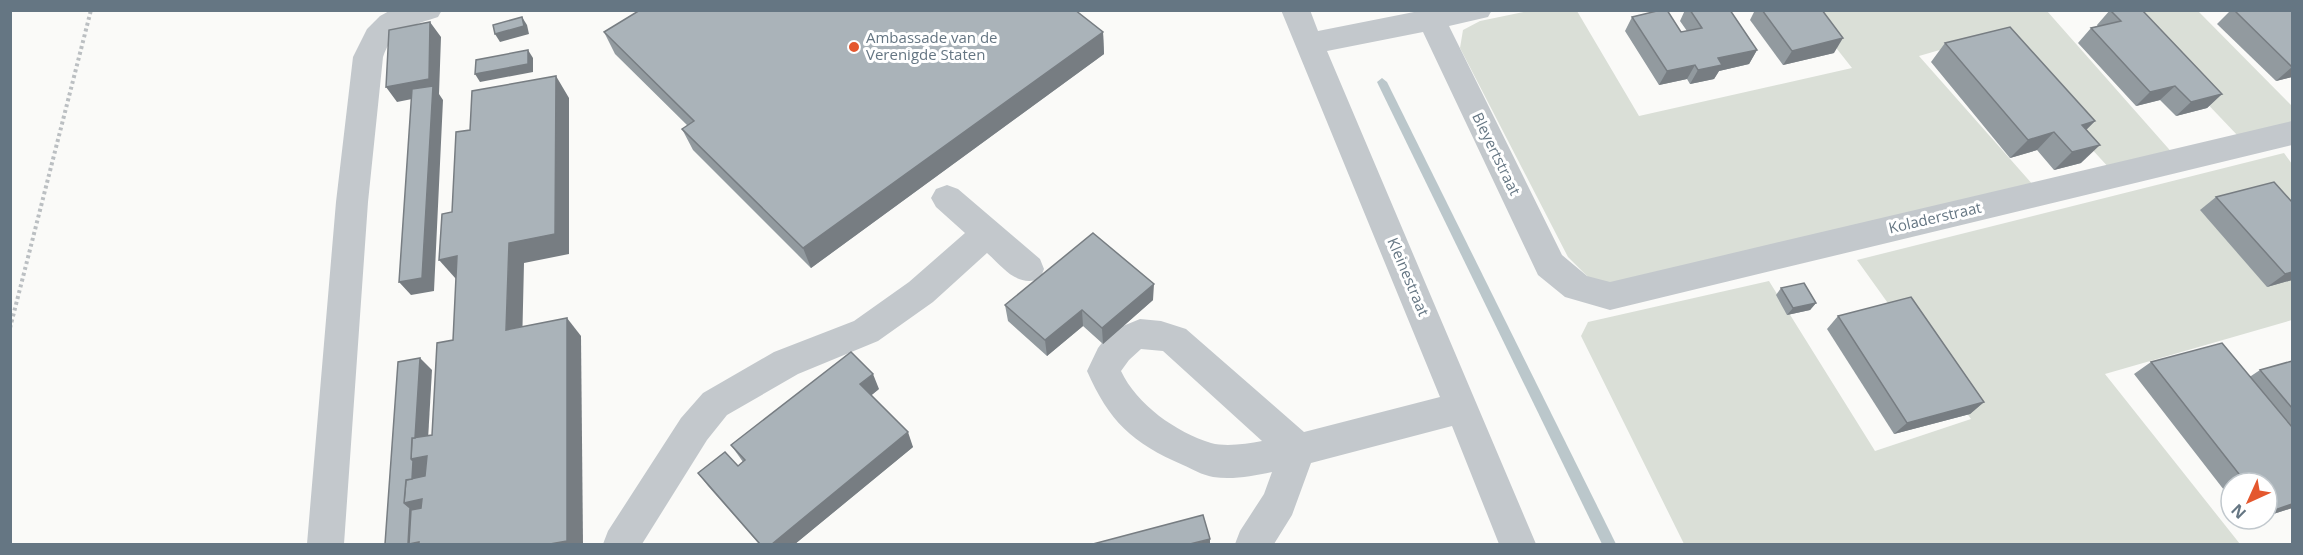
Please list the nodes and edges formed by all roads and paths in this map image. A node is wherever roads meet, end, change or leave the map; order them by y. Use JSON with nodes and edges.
{"nodes":[{"id":1,"x":91,"y":10,"type":"edge"},
{"id":2,"x":428,"y":10,"type":"edge"},
{"id":3,"x":1295,"y":10,"type":"edge"},
{"id":4,"x":1478,"y":10,"type":"edge"},
{"id":5,"x":1429,"y":15,"type":"edge"},
{"id":6,"x":1311,"y":44,"type":"junction"},
{"id":7,"x":2292,"y":133,"type":"edge"},
{"id":8,"x":948,"y":198,"type":"dead end"},
{"id":9,"x":987,"y":233,"type":"junction"},
{"id":10,"x":1028,"y":269,"type":"dead end"},
{"id":11,"x":1577,"y":287,"type":"joint"},
{"id":12,"x":10,"y":328,"type":"edge"},
{"id":13,"x":1462,"y":407,"type":"junction"},
{"id":14,"x":1298,"y":450,"type":"junction"},
{"id":15,"x":325,"y":544,"type":"edge"},
{"id":16,"x":621,"y":544,"type":"edge"},
{"id":17,"x":1252,"y":544,"type":"edge"},
{"id":18,"x":1517,"y":544,"type":"edge"}],
"edges":[{"from":1,"to":12,"type":"path"},
{"from":2,"to":15,"type":"street"},
{"from":3,"to":6,"type":"street","name":"Kleinestraat"},
{"from":4,"to":5,"type":"street"},
{"from":5,"to":6,"type":"street"},
{"from":5,"to":11,"type":"street","name":"Bleyertstraat"},
{"from":6,"to":13,"type":"street","name":"Kleinestraat"},
{"from":7,"to":11,"type":"street","name":"Koladerstraat"},
{"from":8,"to":9,"type":"street"},
{"from":9,"to":10,"type":"street"},
{"from":9,"to":16,"type":"street"},
{"from":13,"to":14,"type":"street"},
{"from":13,"to":18,"type":"street","name":"Kleinestraat"},
{"from":14,"to":14,"type":"street"},
{"from":14,"to":17,"type":"street"}]}
